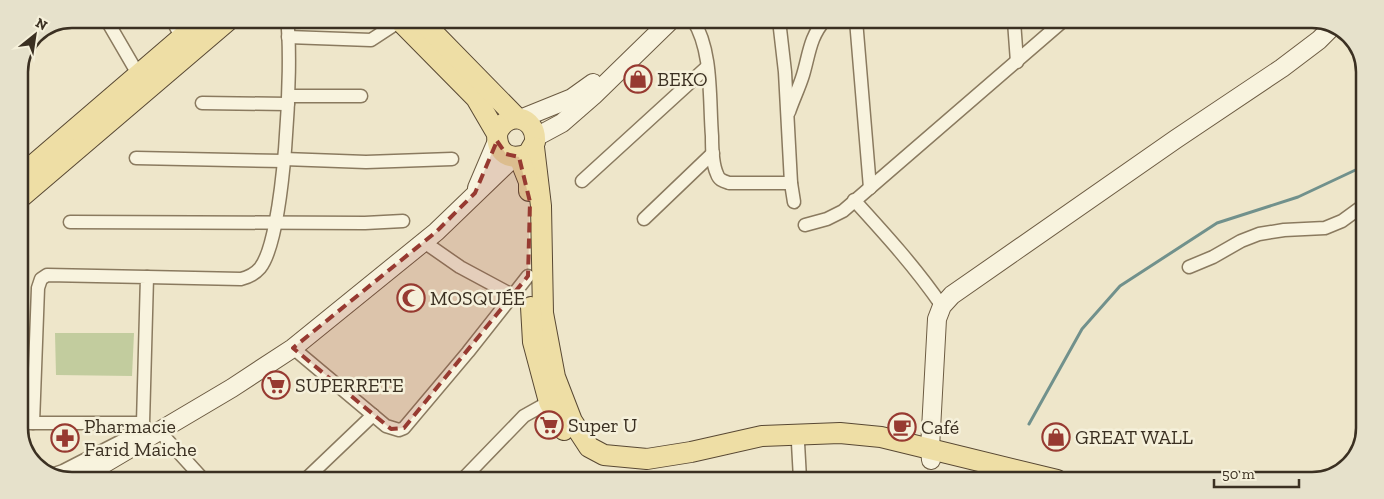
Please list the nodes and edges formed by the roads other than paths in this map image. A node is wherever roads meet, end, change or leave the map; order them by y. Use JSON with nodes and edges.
{"nodes":[{"id":1,"x":111,"y":28,"type":"edge"},
{"id":2,"x":177,"y":28,"type":"edge"},
{"id":3,"x":192,"y":28,"type":"edge"},
{"id":4,"x":219,"y":28,"type":"edge"},
{"id":5,"x":288,"y":28,"type":"edge"},
{"id":6,"x":388,"y":28,"type":"edge"},
{"id":7,"x":407,"y":28,"type":"edge"},
{"id":8,"x":429,"y":28,"type":"edge"},
{"id":9,"x":650,"y":28,"type":"edge"},
{"id":10,"x":663,"y":28,"type":"edge"},
{"id":11,"x":697,"y":28,"type":"edge"},
{"id":12,"x":780,"y":28,"type":"edge"},
{"id":13,"x":818,"y":28,"type":"edge"},
{"id":14,"x":857,"y":28,"type":"edge"},
{"id":15,"x":1015,"y":28,"type":"edge"},
{"id":16,"x":1055,"y":28,"type":"edge"},
{"id":17,"x":1328,"y":31,"type":"edge"},
{"id":18,"x":182,"y":37,"type":"junction"},
{"id":19,"x":288,"y":37,"type":"junction"},
{"id":20,"x":1017,"y":62,"type":"junction"},
{"id":21,"x":707,"y":67,"type":"junction"},
{"id":22,"x":138,"y":74,"type":"junction"},
{"id":23,"x":361,"y":96,"type":"dead end"},
{"id":24,"x":289,"y":100,"type":"junction"},
{"id":25,"x":202,"y":103,"type":"dead end"},
{"id":26,"x":519,"y":118,"type":"junction"},
{"id":27,"x":786,"y":118,"type":"junction"},
{"id":28,"x":497,"y":137,"type":"junction"},
{"id":29,"x":525,"y":150,"type":"junction"},
{"id":30,"x":713,"y":153,"type":"junction"},
{"id":31,"x":136,"y":158,"type":"dead end"},
{"id":32,"x":452,"y":159,"type":"dead end"},
{"id":33,"x":284,"y":160,"type":"junction"},
{"id":34,"x":28,"y":169,"type":"edge"},
{"id":35,"x":582,"y":181,"type":"dead end"},
{"id":36,"x":790,"y":183,"type":"junction"},
{"id":37,"x":870,"y":188,"type":"junction"},
{"id":38,"x":28,"y":191,"type":"edge"},
{"id":39,"x":475,"y":193,"type":"junction"},
{"id":40,"x":854,"y":200,"type":"junction"},
{"id":41,"x":794,"y":202,"type":"dead end"},
{"id":42,"x":1356,"y":211,"type":"edge"},
{"id":43,"x":644,"y":219,"type":"dead end"},
{"id":44,"x":403,"y":221,"type":"dead end"},
{"id":45,"x":70,"y":222,"type":"dead end"},
{"id":46,"x":276,"y":222,"type":"junction"},
{"id":47,"x":805,"y":225,"type":"dead end"},
{"id":48,"x":424,"y":242,"type":"junction"},
{"id":49,"x":1189,"y":267,"type":"dead end"},
{"id":50,"x":528,"y":276,"type":"junction"},
{"id":51,"x":147,"y":277,"type":"junction"},
{"id":52,"x":512,"y":295,"type":"junction"},
{"id":53,"x":942,"y":306,"type":"junction"},
{"id":54,"x":294,"y":348,"type":"junction"},
{"id":55,"x":549,"y":402,"type":"junction"},
{"id":56,"x":373,"y":415,"type":"junction"},
{"id":57,"x":28,"y":423,"type":"edge"},
{"id":58,"x":33,"y":423,"type":"junction"},
{"id":59,"x":148,"y":431,"type":"junction"},
{"id":60,"x":798,"y":443,"type":"junction"},
{"id":61,"x":930,"y":454,"type":"junction"},
{"id":62,"x":958,"y":461,"type":"junction"},
{"id":63,"x":63,"y":471,"type":"edge"},
{"id":64,"x":89,"y":472,"type":"edge"},
{"id":65,"x":195,"y":472,"type":"edge"},
{"id":66,"x":313,"y":472,"type":"edge"},
{"id":67,"x":470,"y":472,"type":"edge"},
{"id":68,"x":800,"y":472,"type":"edge"},
{"id":69,"x":987,"y":472,"type":"edge"},
{"id":70,"x":1015,"y":472,"type":"edge"}],
"edges":[{"from":1,"to":22,"type":"street"},
{"from":2,"to":18,"type":"street"},
{"from":3,"to":18,"type":"main road"},
{"from":4,"to":38,"type":"main road"},
{"from":5,"to":19,"type":"street"},
{"from":6,"to":19,"type":"street"},
{"from":7,"to":28,"type":"main road"},
{"from":8,"to":26,"type":"main road"},
{"from":9,"to":26,"type":"main road"},
{"from":10,"to":29,"type":"main road"},
{"from":11,"to":21,"type":"street"},
{"from":12,"to":27,"type":"street"},
{"from":13,"to":27,"type":"street"},
{"from":14,"to":37,"type":"street"},
{"from":15,"to":20,"type":"street"},
{"from":16,"to":20,"type":"street"},
{"from":17,"to":53,"type":"main road"},
{"from":18,"to":22,"type":"main road"},
{"from":19,"to":24,"type":"street"},
{"from":20,"to":37,"type":"street"},
{"from":21,"to":30,"type":"street"},
{"from":21,"to":35,"type":"street"},
{"from":22,"to":34,"type":"main road"},
{"from":23,"to":24,"type":"street"},
{"from":24,"to":25,"type":"street"},
{"from":24,"to":33,"type":"street"},
{"from":26,"to":28,"type":"main road"},
{"from":26,"to":29,"type":"main road"},
{"from":27,"to":36,"type":"street"},
{"from":28,"to":29,"type":"main road"},
{"from":28,"to":39,"type":"main road"},
{"from":29,"to":39,"type":"main road"},
{"from":29,"to":50,"type":"main road"},
{"from":29,"to":61,"type":"main road"},
{"from":30,"to":36,"type":"street"},
{"from":30,"to":43,"type":"street"},
{"from":31,"to":33,"type":"street"},
{"from":32,"to":33,"type":"street"},
{"from":33,"to":46,"type":"street"},
{"from":36,"to":41,"type":"street"},
{"from":37,"to":40,"type":"street"},
{"from":39,"to":48,"type":"main road"},
{"from":40,"to":47,"type":"street"},
{"from":40,"to":53,"type":"street"},
{"from":42,"to":49,"type":"street"},
{"from":44,"to":46,"type":"street"},
{"from":45,"to":46,"type":"street"},
{"from":46,"to":51,"type":"street"},
{"from":48,"to":52,"type":"street"},
{"from":48,"to":54,"type":"main road"},
{"from":50,"to":52,"type":"street"},
{"from":50,"to":55,"type":"main road"},
{"from":51,"to":58,"type":"street"},
{"from":51,"to":59,"type":"street"},
{"from":52,"to":56,"type":"street"},
{"from":53,"to":61,"type":"main road"},
{"from":54,"to":56,"type":"street"},
{"from":54,"to":59,"type":"main road"},
{"from":55,"to":60,"type":"main road"},
{"from":55,"to":67,"type":"street"},
{"from":56,"to":66,"type":"street"},
{"from":57,"to":58,"type":"street"},
{"from":58,"to":59,"type":"street"},
{"from":59,"to":63,"type":"street"},
{"from":59,"to":64,"type":"main road"},
{"from":59,"to":65,"type":"street"},
{"from":60,"to":61,"type":"main road"},
{"from":60,"to":68,"type":"street"},
{"from":61,"to":62,"type":"main road"},
{"from":62,"to":69,"type":"main road"},
{"from":62,"to":70,"type":"main road"}]}
